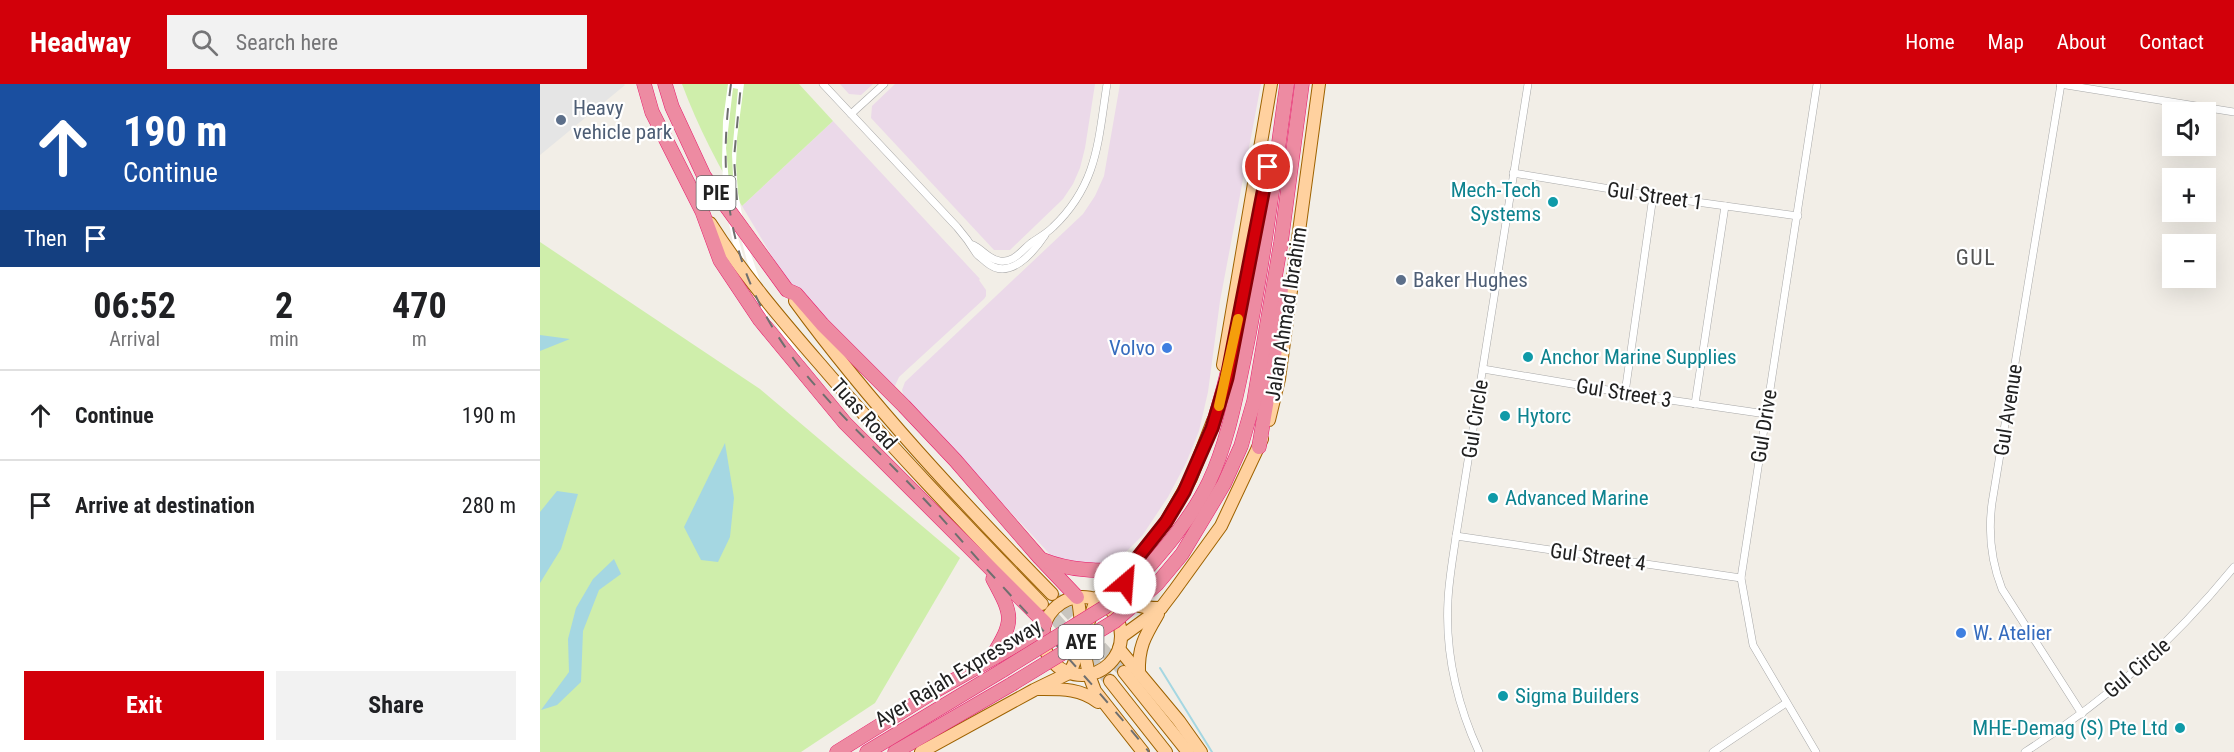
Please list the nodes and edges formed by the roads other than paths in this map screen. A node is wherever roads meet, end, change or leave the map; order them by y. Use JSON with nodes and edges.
{"nodes":[{"id":1,"x":644,"y":84,"type":"edge"},
{"id":2,"x":665,"y":84,"type":"edge"},
{"id":3,"x":823,"y":84,"type":"edge"},
{"id":4,"x":884,"y":84,"type":"edge"},
{"id":5,"x":1107,"y":84,"type":"edge"},
{"id":6,"x":1271,"y":84,"type":"edge"},
{"id":7,"x":1286,"y":84,"type":"edge"},
{"id":8,"x":1302,"y":84,"type":"edge"},
{"id":9,"x":1319,"y":84,"type":"edge"},
{"id":10,"x":1528,"y":84,"type":"edge"},
{"id":11,"x":1817,"y":84,"type":"edge"},
{"id":12,"x":2060,"y":84,"type":"edge"},
{"id":13,"x":2234,"y":112,"type":"edge"},
{"id":14,"x":851,"y":114,"type":"junction"},
{"id":15,"x":1513,"y":174,"type":"junction"},
{"id":16,"x":1653,"y":196,"type":"junction"},
{"id":17,"x":1725,"y":206,"type":"junction"},
{"id":18,"x":702,"y":211,"type":"junction"},
{"id":19,"x":1798,"y":216,"type":"junction"},
{"id":20,"x":1281,"y":242,"type":"junction"},
{"id":21,"x":787,"y":290,"type":"junction"},
{"id":22,"x":1483,"y":369,"type":"junction"},
{"id":23,"x":1625,"y":393,"type":"junction"},
{"id":24,"x":1695,"y":404,"type":"junction"},
{"id":25,"x":1766,"y":414,"type":"junction"},
{"id":26,"x":1212,"y":428,"type":"junction"},
{"id":27,"x":1259,"y":447,"type":"junction"},
{"id":28,"x":1456,"y":536,"type":"junction"},
{"id":29,"x":1039,"y":558,"type":"junction"},
{"id":30,"x":2234,"y":567,"type":"edge"},
{"id":31,"x":989,"y":568,"type":"junction"},
{"id":32,"x":1132,"y":575,"type":"junction"},
{"id":33,"x":1741,"y":578,"type":"junction"},
{"id":34,"x":1052,"y":594,"type":"tunnel mouth"},
{"id":35,"x":1077,"y":597,"type":"junction"},
{"id":36,"x":1096,"y":599,"type":"junction"},
{"id":37,"x":1042,"y":604,"type":"tunnel mouth"},
{"id":38,"x":1161,"y":608,"type":"junction"},
{"id":39,"x":1044,"y":626,"type":"junction"},
{"id":40,"x":1120,"y":643,"type":"junction"},
{"id":41,"x":991,"y":659,"type":"junction"},
{"id":42,"x":1124,"y":672,"type":"tunnel mouth"},
{"id":43,"x":1070,"y":673,"type":"junction"},
{"id":44,"x":1139,"y":673,"type":"junction"},
{"id":45,"x":1089,"y":675,"type":"junction"},
{"id":46,"x":1110,"y":681,"type":"tunnel mouth"},
{"id":47,"x":1034,"y":690,"type":"junction"},
{"id":48,"x":1786,"y":703,"type":"junction"},
{"id":49,"x":2082,"y":714,"type":"junction"},
{"id":50,"x":1119,"y":721,"type":"junction"},
{"id":51,"x":837,"y":752,"type":"edge"},
{"id":52,"x":867,"y":752,"type":"edge"},
{"id":53,"x":895,"y":752,"type":"edge"},
{"id":54,"x":921,"y":752,"type":"edge"},
{"id":55,"x":1143,"y":752,"type":"edge"},
{"id":56,"x":1166,"y":752,"type":"edge"},
{"id":57,"x":1188,"y":752,"type":"edge"},
{"id":58,"x":1201,"y":752,"type":"edge"},
{"id":59,"x":1479,"y":752,"type":"edge"},
{"id":60,"x":1713,"y":752,"type":"edge"},
{"id":61,"x":1816,"y":752,"type":"edge"},
{"id":62,"x":2025,"y":752,"type":"edge"}],
"edges":[{"from":1,"to":18,"type":"highway","number":"PIE"},
{"from":2,"to":21,"type":"highway","number":"PIE"},
{"from":3,"to":14,"type":"street"},
{"from":4,"to":14,"type":"street"},
{"from":5,"to":14,"type":"street"},
{"from":6,"to":26,"type":"main road"},
{"from":7,"to":26,"type":"highway"},
{"from":7,"to":32,"type":"highway","name":"Ayer Rajah Expressway","number":"AYE"},
{"from":8,"to":20,"type":"highway","name":"Ayer Rajah Expressway","number":"AYE"},
{"from":9,"to":27,"type":"main road","name":"Jalan Ahmad Ibrahim"},
{"from":10,"to":15,"type":"street","name":"Gul Circle"},
{"from":11,"to":19,"type":"street","name":"Gul Drive"},
{"from":12,"to":13,"type":"street"},
{"from":12,"to":49,"type":"street","name":"Gul Avenue"},
{"from":15,"to":16,"type":"street","name":"Gul Street 1"},
{"from":15,"to":22,"type":"street","name":"Gul Circle"},
{"from":16,"to":17,"type":"street","name":"Gul Street 1"},
{"from":16,"to":23,"type":"street"},
{"from":17,"to":19,"type":"street","name":"Gul Street 1"},
{"from":17,"to":24,"type":"street"},
{"from":18,"to":31,"type":"highway"},
{"from":18,"to":37,"type":"main road","name":"Tuas Road"},
{"from":19,"to":25,"type":"street","name":"Gul Drive"},
{"from":20,"to":27,"type":"highway"},
{"from":20,"to":53,"type":"highway","name":"Ayer Rajah Expressway","number":"AYE","bridge":true},
{"from":21,"to":29,"type":"highway"},
{"from":21,"to":34,"type":"main road","name":"Tuas Road"},
{"from":22,"to":23,"type":"street","name":"Gul Street 3"},
{"from":22,"to":28,"type":"street","name":"Gul Circle"},
{"from":23,"to":24,"type":"street","name":"Gul Street 3"},
{"from":24,"to":25,"type":"street","name":"Gul Street 3"},
{"from":25,"to":33,"type":"street","name":"Gul Drive"},
{"from":26,"to":32,"type":"main road"},
{"from":27,"to":38,"type":"main road","name":"Jalan Ahmad Ibrahim"},
{"from":28,"to":33,"type":"street","name":"Gul Street 4"},
{"from":28,"to":59,"type":"street","name":"Gul Circle"},
{"from":29,"to":32,"type":"highway"},
{"from":29,"to":35,"type":"highway"},
{"from":30,"to":49,"type":"street","name":"Gul Circle"},
{"from":31,"to":39,"type":"highway"},
{"from":31,"to":41,"type":"highway"},
{"from":32,"to":36,"type":"main road"},
{"from":32,"to":38,"type":"main road"},
{"from":32,"to":52,"type":"highway","name":"Ayer Rajah Expressway","number":"AYE","bridge":true},
{"from":33,"to":48,"type":"street","name":"Gul Drive"},
{"from":35,"to":36,"type":"main road"},
{"from":35,"to":39,"type":"main road"},
{"from":35,"to":43,"type":"main road"},
{"from":36,"to":40,"type":"main road"},
{"from":36,"to":45,"type":"main road"},
{"from":38,"to":40,"type":"main road","name":"Jalan Ahmad Ibrahim"},
{"from":38,"to":44,"type":"main road"},
{"from":39,"to":41,"type":"highway"},
{"from":39,"to":43,"type":"main road"},
{"from":40,"to":44,"type":"main road"},
{"from":40,"to":45,"type":"main road","name":"Jalan Ahmad Ibrahim"},
{"from":41,"to":51,"type":"highway"},
{"from":42,"to":57,"type":"main road"},
{"from":43,"to":45,"type":"main road"},
{"from":43,"to":47,"type":"main road"},
{"from":44,"to":58,"type":"main road"},
{"from":45,"to":50,"type":"main road"},
{"from":46,"to":56,"type":"main road"},
{"from":47,"to":50,"type":"main road"},
{"from":47,"to":54,"type":"main road"},
{"from":48,"to":60,"type":"street"},
{"from":48,"to":61,"type":"street","name":"Gul Drive"},
{"from":49,"to":62,"type":"street","name":"Gul Circle"},
{"from":50,"to":55,"type":"main road"}]}
